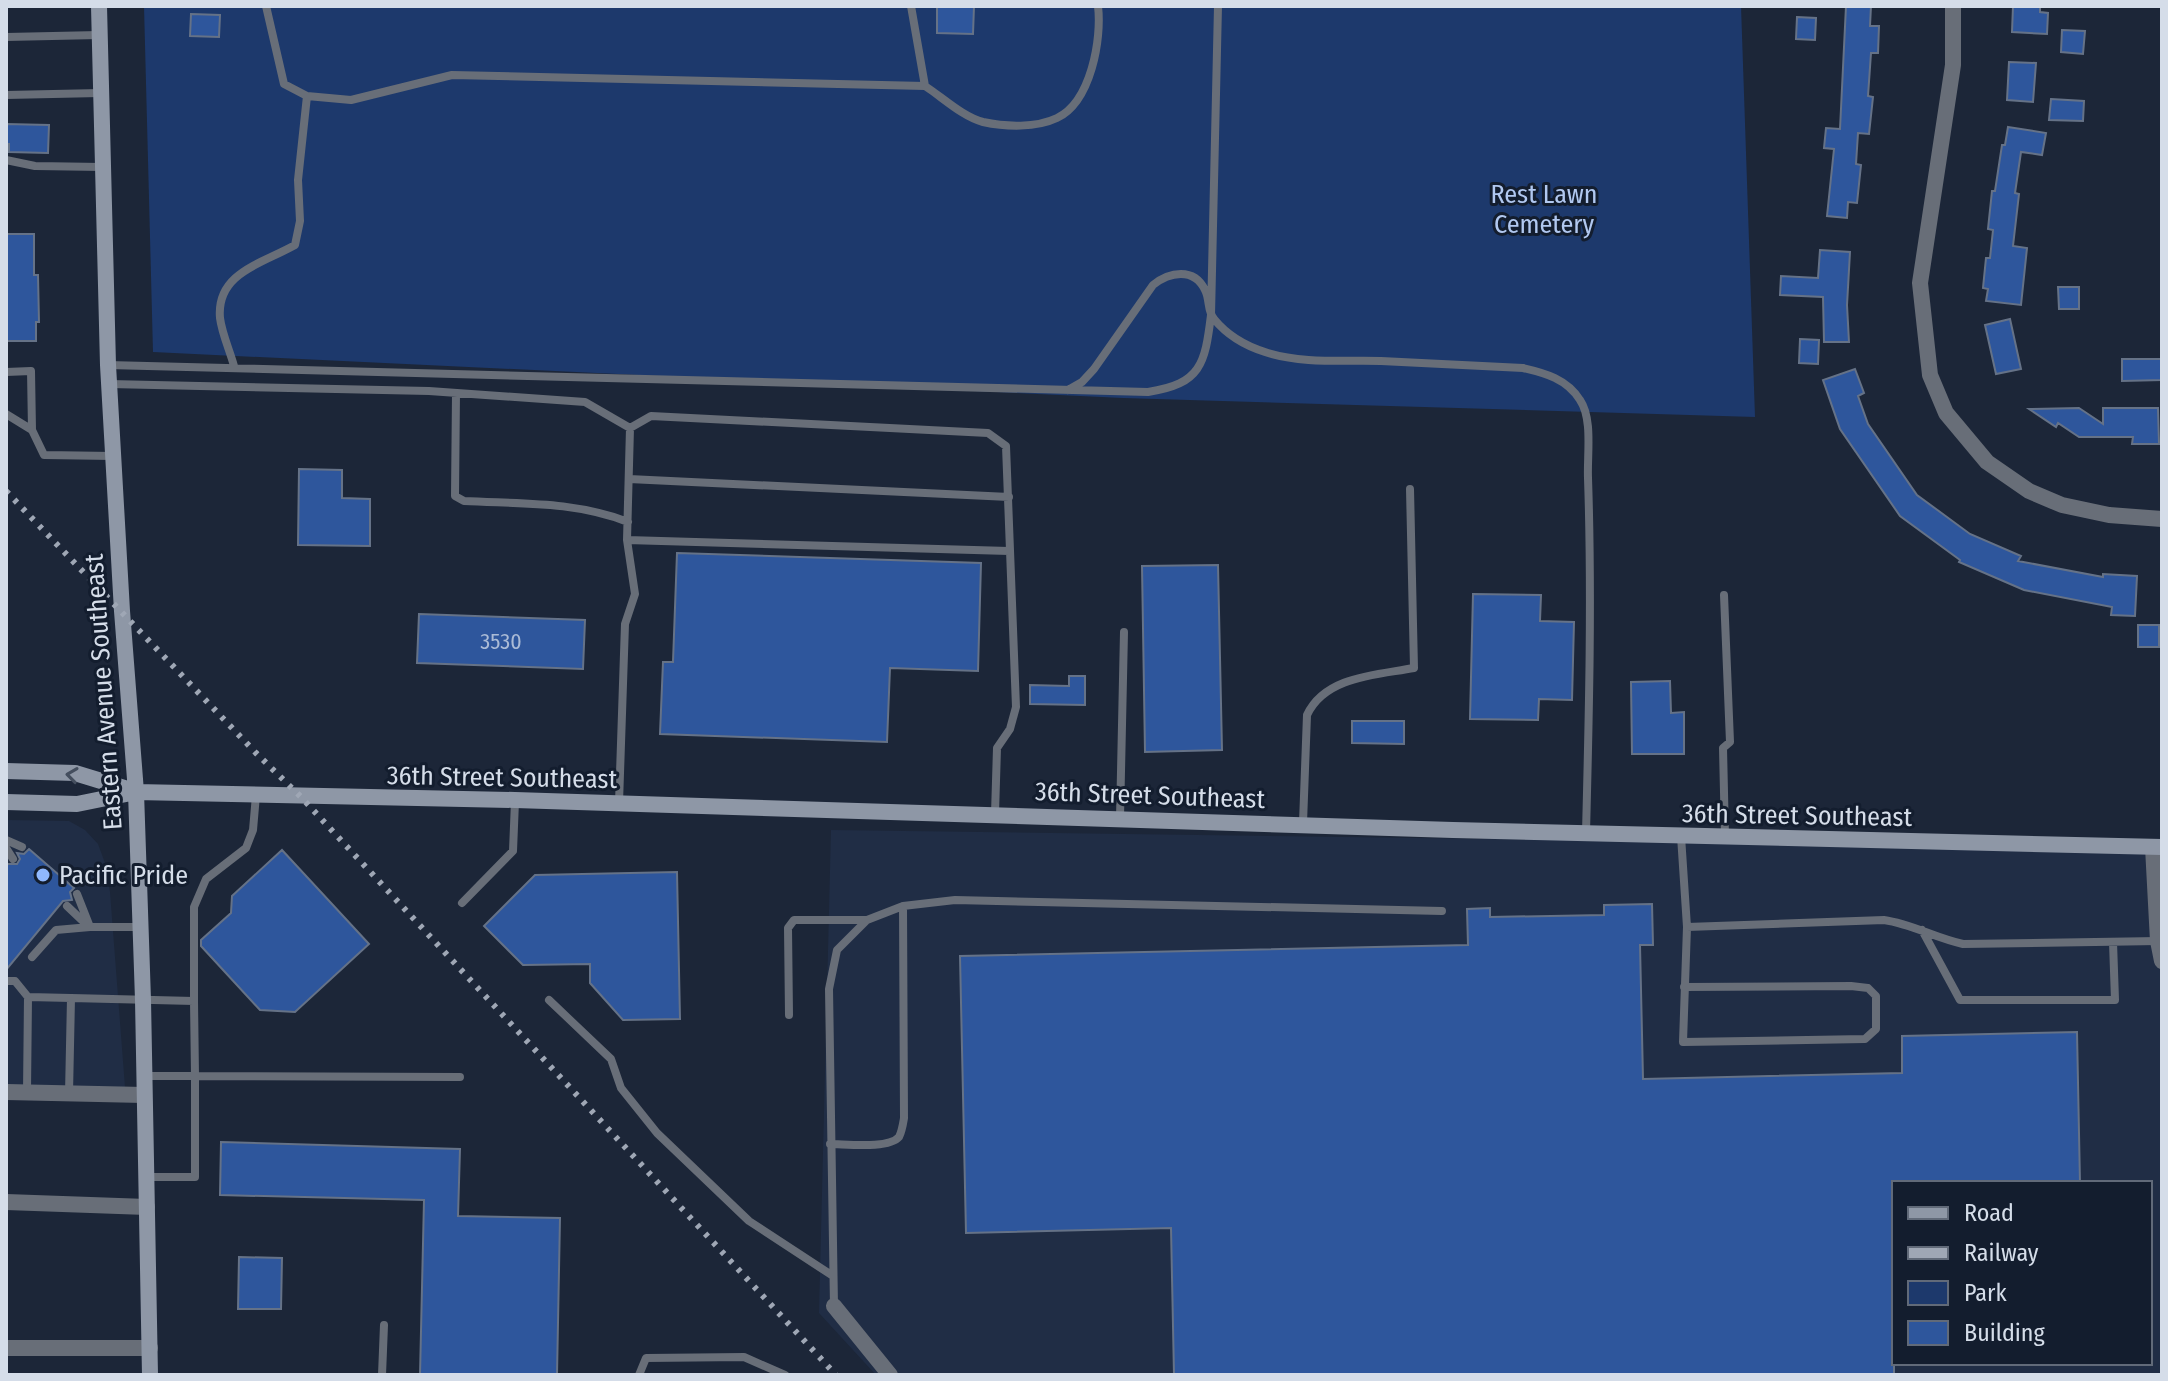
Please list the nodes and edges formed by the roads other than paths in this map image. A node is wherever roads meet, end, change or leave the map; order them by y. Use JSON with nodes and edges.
{"nodes":[{"id":1,"x":99,"y":6,"type":"edge"},
{"id":2,"x":266,"y":6,"type":"edge"},
{"id":3,"x":911,"y":6,"type":"edge"},
{"id":4,"x":1098,"y":6,"type":"edge"},
{"id":5,"x":1218,"y":6,"type":"edge"},
{"id":6,"x":1953,"y":6,"type":"edge"},
{"id":7,"x":99,"y":35,"type":"junction"},
{"id":8,"x":6,"y":37,"type":"edge"},
{"id":9,"x":925,"y":86,"type":"junction"},
{"id":10,"x":100,"y":93,"type":"junction"},
{"id":11,"x":6,"y":95,"type":"edge"},
{"id":12,"x":307,"y":96,"type":"junction"},
{"id":13,"x":6,"y":160,"type":"edge"},
{"id":14,"x":103,"y":167,"type":"junction"},
{"id":15,"x":1211,"y":315,"type":"junction"},
{"id":16,"x":108,"y":365,"type":"junction"},
{"id":17,"x":234,"y":366,"type":"junction"},
{"id":18,"x":6,"y":372,"type":"edge"},
{"id":19,"x":109,"y":384,"type":"junction"},
{"id":20,"x":1068,"y":390,"type":"junction"},
{"id":21,"x":456,"y":393,"type":"junction"},
{"id":22,"x":6,"y":414,"type":"edge"},
{"id":23,"x":630,"y":428,"type":"junction"},
{"id":24,"x":32,"y":430,"type":"junction"},
{"id":25,"x":113,"y":456,"type":"junction"},
{"id":26,"x":629,"y":479,"type":"junction"},
{"id":27,"x":1410,"y":489,"type":"dead end"},
{"id":28,"x":1009,"y":497,"type":"junction"},
{"id":29,"x":2162,"y":519,"type":"edge"},
{"id":30,"x":628,"y":522,"type":"junction"},
{"id":31,"x":627,"y":540,"type":"junction"},
{"id":32,"x":1009,"y":551,"type":"junction"},
{"id":33,"x":1724,"y":595,"type":"dead end"},
{"id":34,"x":1124,"y":632,"type":"dead end"},
{"id":35,"x":6,"y":771,"type":"edge"},
{"id":36,"x":136,"y":792,"type":"junction"},
{"id":37,"x":256,"y":795,"type":"junction"},
{"id":38,"x":515,"y":800,"type":"junction"},
{"id":39,"x":6,"y":802,"type":"edge"},
{"id":40,"x":619,"y":803,"type":"junction"},
{"id":41,"x":995,"y":814,"type":"junction"},
{"id":42,"x":1120,"y":818,"type":"junction"},
{"id":43,"x":1303,"y":823,"type":"junction"},
{"id":44,"x":1586,"y":833,"type":"junction"},
{"id":45,"x":1681,"y":836,"type":"junction"},
{"id":46,"x":1725,"y":837,"type":"junction"},
{"id":47,"x":6,"y":840,"type":"edge"},
{"id":48,"x":22,"y":847,"type":"dead end"},
{"id":49,"x":2157,"y":847,"type":"edge"},
{"id":50,"x":6,"y":848,"type":"edge"},
{"id":51,"x":13,"y":859,"type":"dead end"},
{"id":52,"x":77,"y":894,"type":"dead end"},
{"id":53,"x":462,"y":903,"type":"dead end"},
{"id":54,"x":67,"y":906,"type":"dead end"},
{"id":55,"x":903,"y":906,"type":"junction"},
{"id":56,"x":1442,"y":911,"type":"dead end"},
{"id":57,"x":867,"y":920,"type":"junction"},
{"id":58,"x":90,"y":927,"type":"junction"},
{"id":59,"x":140,"y":927,"type":"junction"},
{"id":60,"x":1687,"y":927,"type":"junction"},
{"id":61,"x":1921,"y":929,"type":"junction"},
{"id":62,"x":2158,"y":941,"type":"junction"},
{"id":63,"x":2113,"y":942,"type":"junction"},
{"id":64,"x":32,"y":957,"type":"dead end"},
{"id":65,"x":2162,"y":961,"type":"edge"},
{"id":66,"x":6,"y":981,"type":"edge"},
{"id":67,"x":1684,"y":987,"type":"junction"},
{"id":68,"x":28,"y":997,"type":"junction"},
{"id":69,"x":71,"y":998,"type":"junction"},
{"id":70,"x":143,"y":1000,"type":"junction"},
{"id":71,"x":549,"y":1000,"type":"dead end"},
{"id":72,"x":194,"y":1001,"type":"junction"},
{"id":73,"x":789,"y":1015,"type":"dead end"},
{"id":74,"x":144,"y":1076,"type":"junction"},
{"id":75,"x":195,"y":1076,"type":"junction"},
{"id":76,"x":460,"y":1077,"type":"dead end"},
{"id":77,"x":6,"y":1092,"type":"edge"},
{"id":78,"x":27,"y":1093,"type":"junction"},
{"id":79,"x":69,"y":1094,"type":"junction"},
{"id":80,"x":144,"y":1095,"type":"junction"},
{"id":81,"x":830,"y":1144,"type":"junction"},
{"id":82,"x":146,"y":1177,"type":"junction"},
{"id":83,"x":6,"y":1202,"type":"edge"},
{"id":84,"x":147,"y":1207,"type":"junction"},
{"id":85,"x":833,"y":1276,"type":"junction"},
{"id":86,"x":834,"y":1306,"type":"joint"},
{"id":87,"x":384,"y":1325,"type":"dead end"},
{"id":88,"x":6,"y":1348,"type":"edge"},
{"id":89,"x":150,"y":1348,"type":"junction"},
{"id":90,"x":150,"y":1375,"type":"edge"},
{"id":91,"x":382,"y":1375,"type":"edge"},
{"id":92,"x":639,"y":1375,"type":"edge"},
{"id":93,"x":785,"y":1375,"type":"edge"},
{"id":94,"x":890,"y":1375,"type":"edge"}],
"edges":[{"from":1,"to":7,"type":"street","name":"Eastern Avenue Southeast"},
{"from":2,"to":12,"type":"lane"},
{"from":3,"to":9,"type":"lane"},
{"from":4,"to":9,"type":"lane"},
{"from":5,"to":15,"type":"lane"},
{"from":6,"to":29,"type":"street"},
{"from":7,"to":8,"type":"lane"},
{"from":7,"to":10,"type":"street","name":"Eastern Avenue Southeast"},
{"from":9,"to":12,"type":"lane"},
{"from":10,"to":11,"type":"lane"},
{"from":10,"to":14,"type":"street","name":"Eastern Avenue Southeast"},
{"from":12,"to":17,"type":"lane"},
{"from":13,"to":14,"type":"lane"},
{"from":14,"to":16,"type":"street","name":"Eastern Avenue Southeast"},
{"from":15,"to":20,"type":"lane"},
{"from":15,"to":20,"type":"lane"},
{"from":15,"to":44,"type":"lane"},
{"from":16,"to":17,"type":"lane"},
{"from":16,"to":19,"type":"street","name":"Eastern Avenue Southeast"},
{"from":17,"to":20,"type":"lane"},
{"from":18,"to":24,"type":"lane"},
{"from":19,"to":21,"type":"lane"},
{"from":19,"to":25,"type":"street","name":"Eastern Avenue Southeast"},
{"from":21,"to":23,"type":"lane"},
{"from":21,"to":30,"type":"lane"},
{"from":22,"to":24,"type":"lane"},
{"from":23,"to":26,"type":"lane"},
{"from":23,"to":28,"type":"lane"},
{"from":24,"to":25,"type":"lane"},
{"from":25,"to":36,"type":"street","name":"Eastern Avenue Southeast"},
{"from":26,"to":28,"type":"lane"},
{"from":26,"to":30,"type":"lane"},
{"from":27,"to":43,"type":"lane"},
{"from":28,"to":32,"type":"lane"},
{"from":30,"to":31,"type":"lane"},
{"from":31,"to":32,"type":"lane"},
{"from":31,"to":40,"type":"lane"},
{"from":32,"to":41,"type":"lane"},
{"from":33,"to":46,"type":"lane"},
{"from":34,"to":42,"type":"lane"},
{"from":36,"to":35,"type":"street","name":"36th Street Southeast","one_way":true},
{"from":36,"to":37,"type":"street","name":"36th Street Southeast"},
{"from":36,"to":39,"type":"street","name":"36th Street Southeast"},
{"from":36,"to":59,"type":"street","name":"Eastern Avenue Southeast"},
{"from":37,"to":38,"type":"street","name":"36th Street Southeast"},
{"from":37,"to":72,"type":"lane"},
{"from":38,"to":40,"type":"street","name":"36th Street Southeast"},
{"from":38,"to":53,"type":"lane"},
{"from":40,"to":41,"type":"street","name":"36th Street Southeast"},
{"from":41,"to":42,"type":"street","name":"36th Street Southeast"},
{"from":42,"to":43,"type":"street","name":"36th Street Southeast"},
{"from":43,"to":44,"type":"street","name":"36th Street Southeast"},
{"from":44,"to":45,"type":"street","name":"36th Street Southeast"},
{"from":45,"to":46,"type":"street","name":"36th Street Southeast"},
{"from":45,"to":60,"type":"lane"},
{"from":46,"to":49,"type":"street","name":"36th Street Southeast"},
{"from":47,"to":48,"type":"lane"},
{"from":49,"to":62,"type":"street"},
{"from":50,"to":51,"type":"lane"},
{"from":52,"to":58,"type":"lane"},
{"from":54,"to":58,"type":"lane"},
{"from":55,"to":56,"type":"lane"},
{"from":55,"to":57,"type":"lane"},
{"from":55,"to":81,"type":"lane"},
{"from":57,"to":73,"type":"lane"},
{"from":57,"to":81,"type":"lane"},
{"from":58,"to":59,"type":"lane"},
{"from":58,"to":64,"type":"lane"},
{"from":59,"to":70,"type":"street","name":"Eastern Avenue Southeast"},
{"from":60,"to":61,"type":"lane"},
{"from":60,"to":67,"type":"lane"},
{"from":61,"to":63,"type":"lane"},
{"from":61,"to":63,"type":"lane"},
{"from":62,"to":63,"type":"lane"},
{"from":62,"to":65,"type":"street"},
{"from":66,"to":68,"type":"lane"},
{"from":67,"to":67,"type":"lane"},
{"from":68,"to":69,"type":"lane"},
{"from":68,"to":78,"type":"lane"},
{"from":69,"to":70,"type":"lane"},
{"from":69,"to":79,"type":"lane"},
{"from":70,"to":72,"type":"lane"},
{"from":70,"to":74,"type":"street","name":"Eastern Avenue Southeast"},
{"from":71,"to":85,"type":"lane"},
{"from":72,"to":75,"type":"lane"},
{"from":74,"to":75,"type":"lane"},
{"from":74,"to":80,"type":"street","name":"Eastern Avenue Southeast"},
{"from":75,"to":76,"type":"lane"},
{"from":75,"to":82,"type":"lane"},
{"from":77,"to":78,"type":"street"},
{"from":78,"to":79,"type":"street"},
{"from":79,"to":80,"type":"street"},
{"from":80,"to":82,"type":"street","name":"Eastern Avenue Southeast"},
{"from":81,"to":85,"type":"lane"},
{"from":82,"to":84,"type":"street","name":"Eastern Avenue Southeast"},
{"from":83,"to":84,"type":"street"},
{"from":84,"to":89,"type":"street","name":"Eastern Avenue Southeast"},
{"from":85,"to":86,"type":"lane"},
{"from":86,"to":94,"type":"street"},
{"from":87,"to":91,"type":"lane"},
{"from":88,"to":89,"type":"street"},
{"from":89,"to":90,"type":"street","name":"Eastern Avenue Southeast"},
{"from":92,"to":93,"type":"lane"}]}
